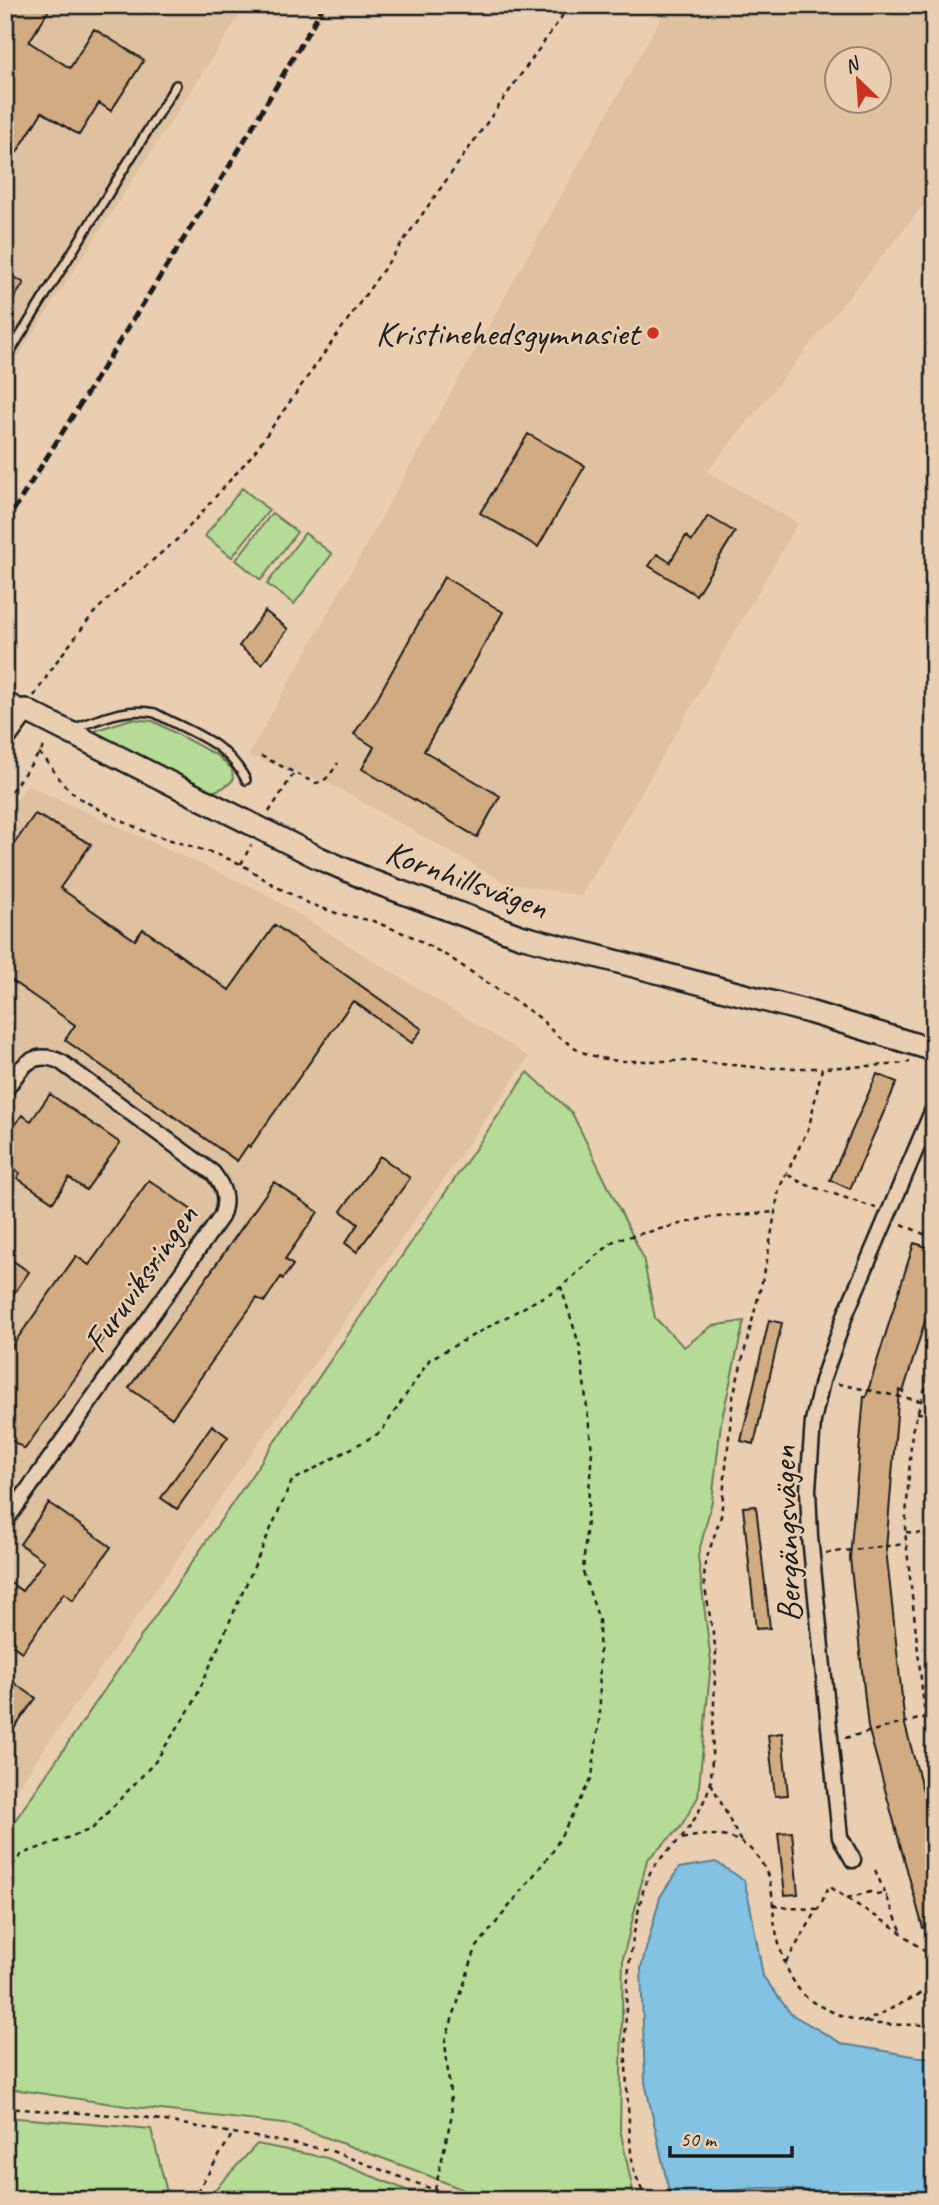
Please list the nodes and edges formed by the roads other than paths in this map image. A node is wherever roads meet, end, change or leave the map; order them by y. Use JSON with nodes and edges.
{"nodes":[{"id":1,"x":176,"y":85,"type":"dead end"},
{"id":2,"x":5,"y":360,"type":"edge"},
{"id":3,"x":5,"y":699,"type":"edge"},
{"id":4,"x":25,"y":710,"type":"junction"},
{"id":5,"x":61,"y":730,"type":"junction"},
{"id":6,"x":5,"y":737,"type":"edge"},
{"id":7,"x":246,"y":780,"type":"dead end"},
{"id":8,"x":927,"y":1049,"type":"edge"},
{"id":9,"x":5,"y":1091,"type":"edge"},
{"id":10,"x":934,"y":1107,"type":"edge"},
{"id":11,"x":927,"y":1141,"type":"edge"},
{"id":12,"x":5,"y":1522,"type":"edge"},
{"id":13,"x":853,"y":1860,"type":"dead end"}],
"edges":[{"from":1,"to":2,"type":"lane"},
{"from":3,"to":4,"type":"street","name":"Kornhillsvägen"},
{"from":4,"to":5,"type":"street","name":"Kornhillsvägen"},
{"from":4,"to":6,"type":"street"},
{"from":5,"to":7,"type":"lane"},
{"from":5,"to":8,"type":"street","name":"Kornhillsvägen"},
{"from":9,"to":12,"type":"street","name":"Furuviksringen"},
{"from":10,"to":11,"type":"street","name":"Bergängsvägen"},
{"from":11,"to":13,"type":"street","name":"Bergängsvägen"}]}
